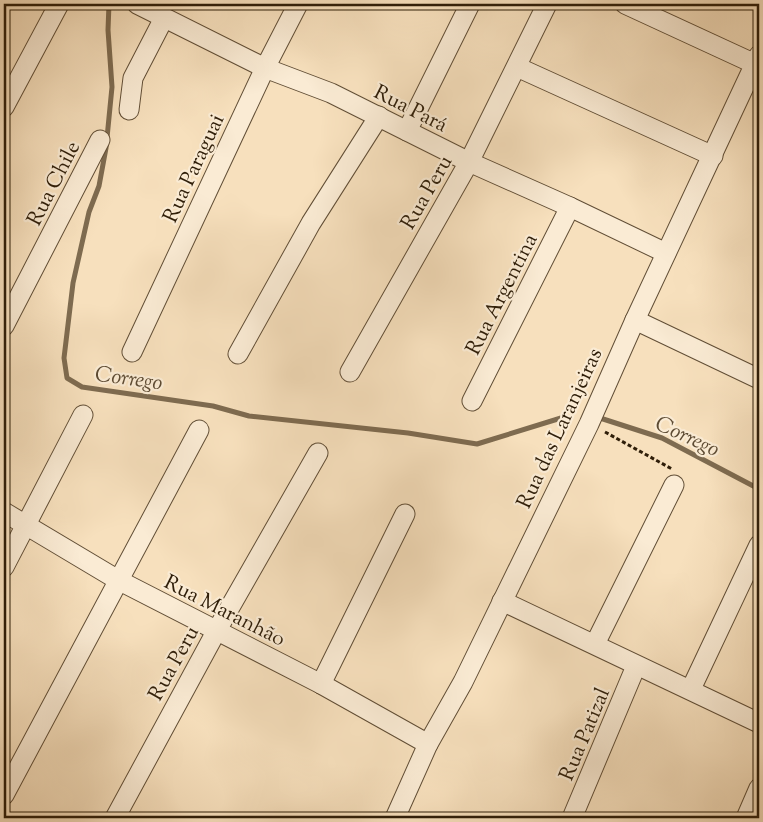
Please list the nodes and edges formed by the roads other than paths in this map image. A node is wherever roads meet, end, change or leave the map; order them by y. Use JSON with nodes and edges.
{"nodes":[{"id":1,"x":59,"y":4,"type":"edge"},
{"id":2,"x":137,"y":4,"type":"edge"},
{"id":3,"x":298,"y":4,"type":"edge"},
{"id":4,"x":470,"y":4,"type":"edge"},
{"id":5,"x":547,"y":4,"type":"edge"},
{"id":6,"x":625,"y":4,"type":"edge"},
{"id":7,"x":164,"y":18,"type":"junction"},
{"id":8,"x":757,"y":59,"type":"edge"},
{"id":9,"x":517,"y":67,"type":"junction"},
{"id":10,"x":265,"y":68,"type":"junction"},
{"id":11,"x":4,"y":107,"type":"edge"},
{"id":12,"x":129,"y":110,"type":"dead end"},
{"id":13,"x":379,"y":116,"type":"junction"},
{"id":14,"x":407,"y":131,"type":"junction"},
{"id":15,"x":100,"y":140,"type":"dead end"},
{"id":16,"x":713,"y":156,"type":"junction"},
{"id":17,"x":470,"y":162,"type":"junction"},
{"id":18,"x":570,"y":207,"type":"junction"},
{"id":19,"x":666,"y":253,"type":"junction"},
{"id":20,"x":635,"y":320,"type":"junction"},
{"id":21,"x":4,"y":326,"type":"edge"},
{"id":22,"x":132,"y":352,"type":"dead end"},
{"id":23,"x":238,"y":354,"type":"dead end"},
{"id":24,"x":350,"y":372,"type":"dead end"},
{"id":25,"x":759,"y":379,"type":"edge"},
{"id":26,"x":472,"y":401,"type":"dead end"},
{"id":27,"x":83,"y":415,"type":"dead end"},
{"id":28,"x":199,"y":430,"type":"dead end"},
{"id":29,"x":318,"y":452,"type":"dead end"},
{"id":30,"x":674,"y":485,"type":"road end"},
{"id":31,"x":4,"y":512,"type":"edge"},
{"id":32,"x":405,"y":514,"type":"dead end"},
{"id":33,"x":27,"y":526,"type":"junction"},
{"id":34,"x":759,"y":545,"type":"edge"},
{"id":35,"x":4,"y":567,"type":"edge"},
{"id":36,"x":118,"y":580,"type":"junction"},
{"id":37,"x":502,"y":601,"type":"junction"},
{"id":38,"x":217,"y":630,"type":"junction"},
{"id":39,"x":595,"y":644,"type":"junction"},
{"id":40,"x":636,"y":666,"type":"junction"},
{"id":41,"x":321,"y":684,"type":"junction"},
{"id":42,"x":691,"y":689,"type":"junction"},
{"id":43,"x":759,"y":723,"type":"edge"},
{"id":44,"x":428,"y":744,"type":"junction"},
{"id":45,"x":759,"y":788,"type":"edge"},
{"id":46,"x":4,"y":795,"type":"edge"},
{"id":47,"x":114,"y":818,"type":"edge"},
{"id":48,"x":394,"y":818,"type":"edge"},
{"id":49,"x":572,"y":818,"type":"edge"},
{"id":50,"x":746,"y":818,"type":"edge"}],
"edges":[{"from":1,"to":11,"type":"street"},
{"from":2,"to":7,"type":"street","name":"Rua Pará"},
{"from":3,"to":10,"type":"street","name":"Rua Paraguai"},
{"from":4,"to":14,"type":"street"},
{"from":5,"to":9,"type":"street","name":"Rua Peru"},
{"from":6,"to":8,"type":"street"},
{"from":7,"to":10,"type":"street","name":"Rua Pará"},
{"from":7,"to":12,"type":"street"},
{"from":8,"to":16,"type":"street","name":"Rua das Laranjeiras"},
{"from":9,"to":16,"type":"street"},
{"from":9,"to":17,"type":"street","name":"Rua Peru"},
{"from":10,"to":13,"type":"street","name":"Rua Pará"},
{"from":10,"to":22,"type":"street","name":"Rua Paraguai"},
{"from":13,"to":14,"type":"street","name":"Rua Pará"},
{"from":13,"to":23,"type":"street"},
{"from":14,"to":17,"type":"street","name":"Rua Pará"},
{"from":15,"to":21,"type":"street","name":"Rua Chile"},
{"from":16,"to":19,"type":"street","name":"Rua das Laranjeiras"},
{"from":17,"to":18,"type":"street","name":"Rua Pará"},
{"from":17,"to":24,"type":"street","name":"Rua Peru"},
{"from":18,"to":19,"type":"street","name":"Rua Pará"},
{"from":18,"to":26,"type":"street","name":"Rua Argentina"},
{"from":19,"to":20,"type":"street","name":"Rua das Laranjeiras"},
{"from":20,"to":25,"type":"street"},
{"from":20,"to":37,"type":"street","name":"Rua das Laranjeiras"},
{"from":27,"to":33,"type":"street"},
{"from":28,"to":36,"type":"street"},
{"from":29,"to":38,"type":"street","name":"Rua Peru"},
{"from":30,"to":39,"type":"street"},
{"from":31,"to":33,"type":"street","name":"Rua Maranhão"},
{"from":32,"to":41,"type":"street"},
{"from":33,"to":35,"type":"street"},
{"from":33,"to":36,"type":"street","name":"Rua Maranhão"},
{"from":34,"to":42,"type":"street"},
{"from":36,"to":38,"type":"street","name":"Rua Maranhão"},
{"from":36,"to":46,"type":"street"},
{"from":37,"to":39,"type":"street"},
{"from":37,"to":44,"type":"street","name":"Rua das Laranjeiras"},
{"from":38,"to":41,"type":"street","name":"Rua Maranhão"},
{"from":38,"to":47,"type":"street","name":"Rua Peru"},
{"from":39,"to":40,"type":"street"},
{"from":40,"to":42,"type":"street"},
{"from":40,"to":49,"type":"street","name":"Rua Patizal"},
{"from":41,"to":44,"type":"street","name":"Rua Maranhão"},
{"from":42,"to":43,"type":"street"},
{"from":44,"to":48,"type":"street","name":"Rua das Laranjeiras"},
{"from":45,"to":50,"type":"street"}]}
